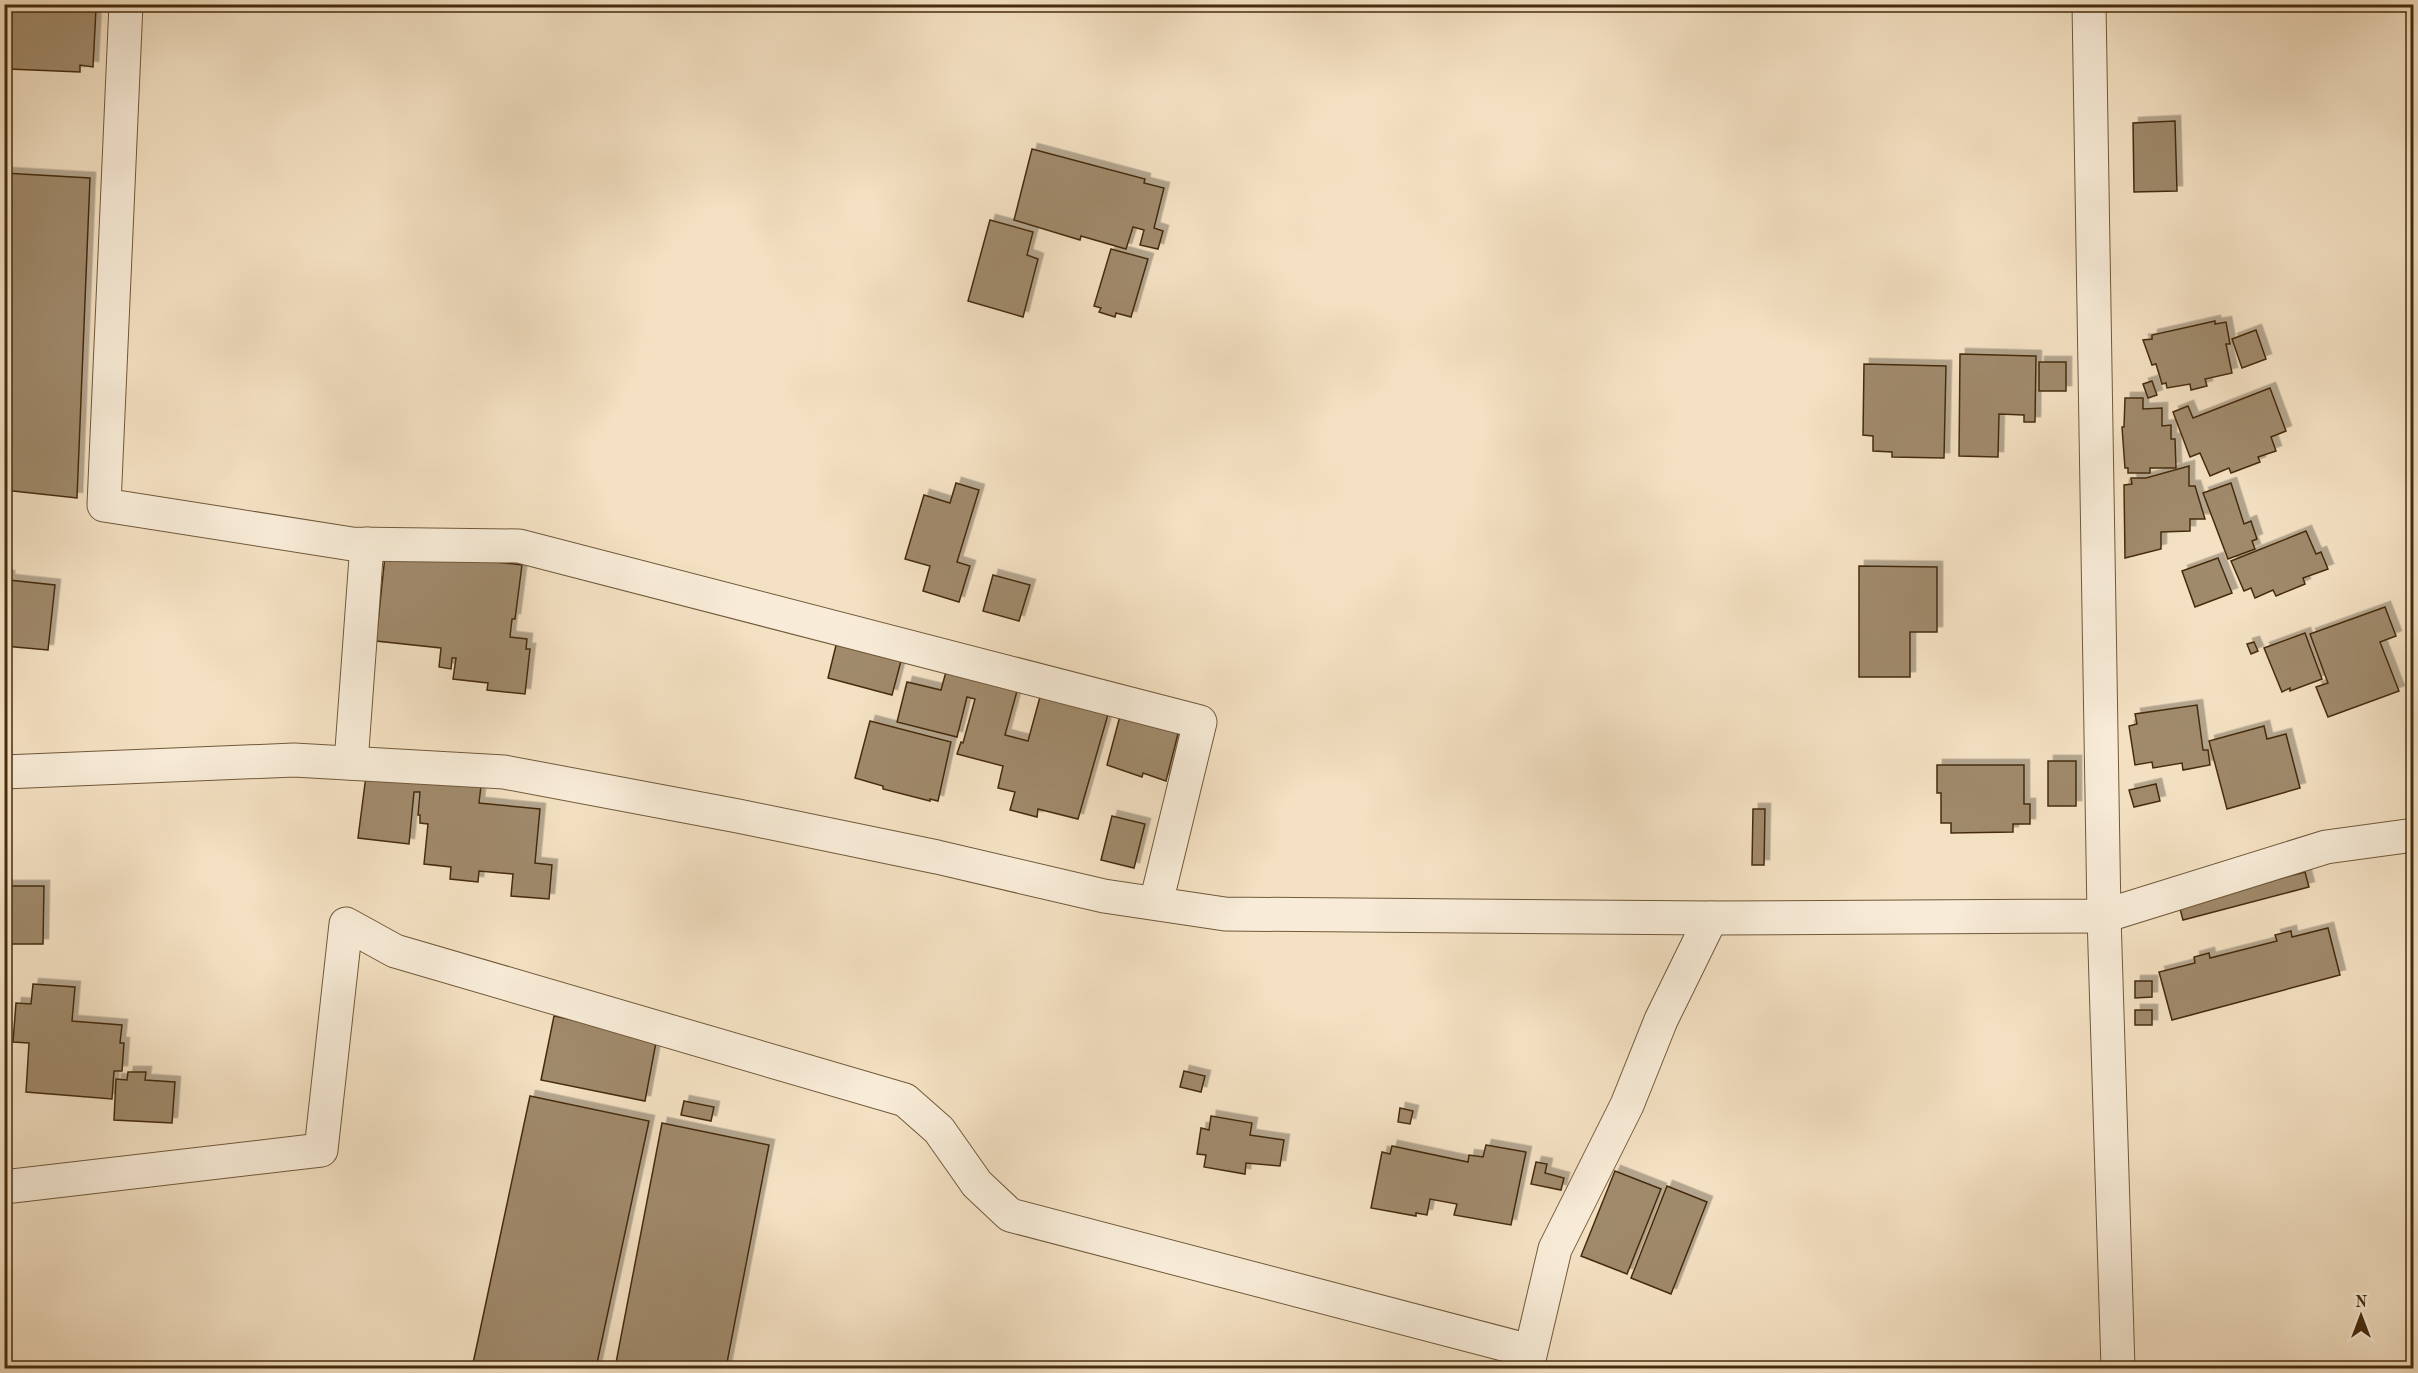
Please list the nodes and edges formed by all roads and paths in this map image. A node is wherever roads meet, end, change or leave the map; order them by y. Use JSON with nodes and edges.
{"nodes":[{"id":1,"x":126,"y":4,"type":"edge"},
{"id":2,"x":2089,"y":4,"type":"edge"},
{"id":3,"x":367,"y":544,"type":"junction"},
{"id":4,"x":351,"y":763,"type":"junction"},
{"id":5,"x":4,"y":772,"type":"edge"},
{"id":6,"x":2414,"y":835,"type":"edge"},
{"id":7,"x":1156,"y":903,"type":"junction"},
{"id":8,"x":2104,"y":916,"type":"junction"},
{"id":9,"x":1711,"y":918,"type":"junction"},
{"id":10,"x":4,"y":1187,"type":"edge"},
{"id":11,"x":1529,"y":1360,"type":"edge"},
{"id":12,"x":2118,"y":1368,"type":"edge"}],
"edges":[{"from":1,"to":3,"type":"street"},
{"from":2,"to":8,"type":"street"},
{"from":3,"to":4,"type":"street"},
{"from":3,"to":7,"type":"street"},
{"from":4,"to":5,"type":"street"},
{"from":4,"to":7,"type":"street"},
{"from":6,"to":8,"type":"street"},
{"from":7,"to":9,"type":"street"},
{"from":8,"to":9,"type":"street"},
{"from":8,"to":12,"type":"street"},
{"from":9,"to":11,"type":"street"},
{"from":10,"to":11,"type":"street"}]}
